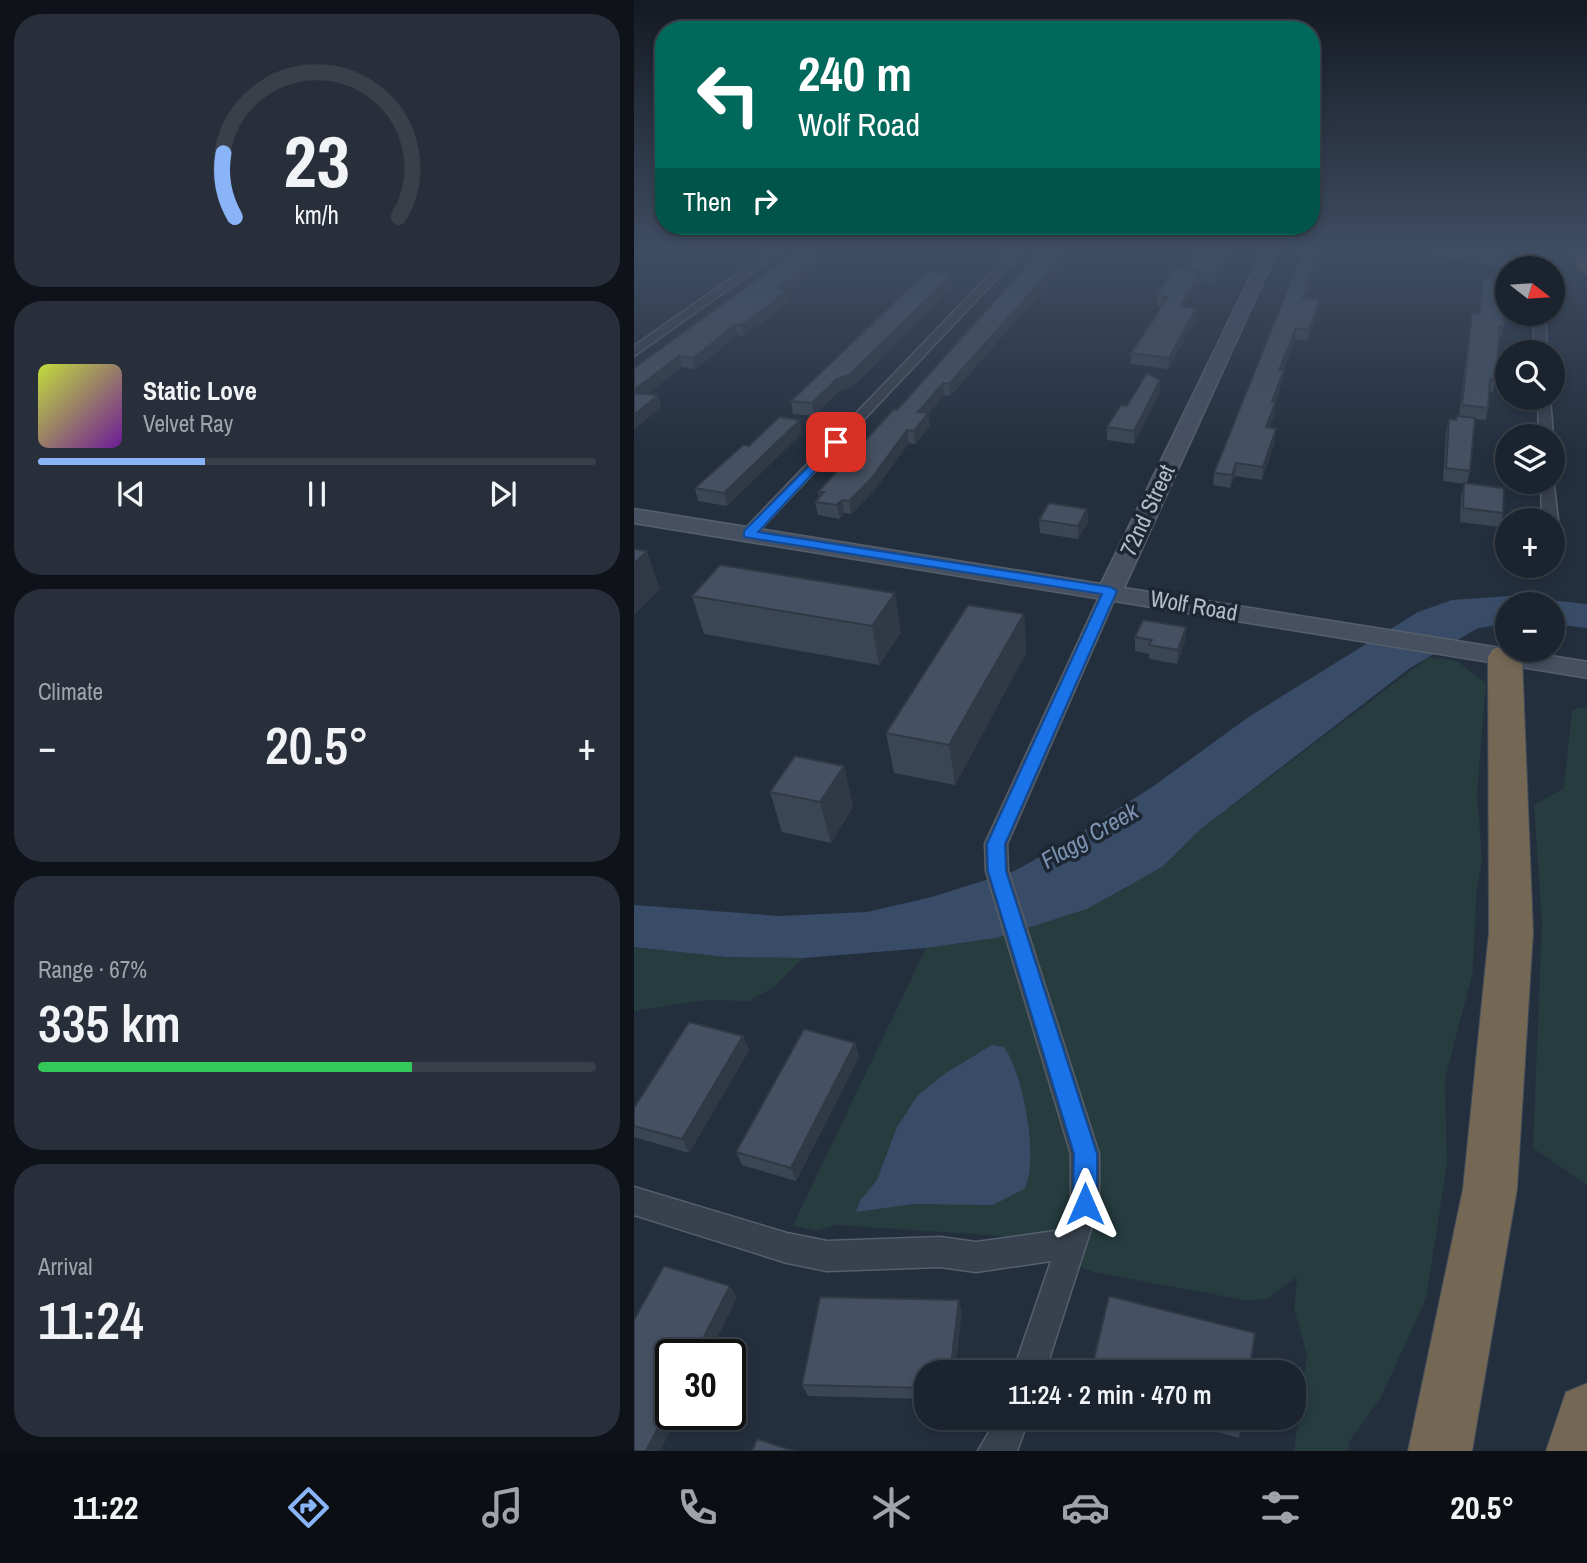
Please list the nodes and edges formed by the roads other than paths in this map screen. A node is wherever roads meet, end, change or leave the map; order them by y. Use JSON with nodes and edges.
{"nodes":[{"id":1,"x":681,"y":319,"type":"edge"},
{"id":2,"x":953,"y":319,"type":"edge"},
{"id":3,"x":1238,"y":319,"type":"edge"},
{"id":4,"x":634,"y":352,"type":"edge"},
{"id":5,"x":634,"y":516,"type":"edge"},
{"id":6,"x":748,"y":534,"type":"junction"},
{"id":7,"x":1110,"y":591,"type":"junction"},
{"id":8,"x":1487,"y":654,"type":"junction"},
{"id":9,"x":1588,"y":670,"type":"edge"},
{"id":10,"x":634,"y":1201,"type":"edge"},
{"id":11,"x":1074,"y":1243,"type":"junction"},
{"id":12,"x":1033,"y":1360,"type":"edge"},
{"id":13,"x":1588,"y":1414,"type":"edge"},
{"id":14,"x":1009,"y":1430,"type":"edge"},
{"id":15,"x":995,"y":1451,"type":"edge"},
{"id":16,"x":1440,"y":1451,"type":"edge"},
{"id":17,"x":1578,"y":1451,"type":"edge"}],
"edges":[{"from":1,"to":4,"type":"street"},
{"from":2,"to":6,"type":"street"},
{"from":3,"to":7,"type":"street","name":"72nd Street"},
{"from":5,"to":6,"type":"street","name":"Wolf Road"},
{"from":6,"to":7,"type":"street","name":"Wolf Road"},
{"from":7,"to":8,"type":"street","name":"Wolf Road"},
{"from":7,"to":11,"type":"street","name":"72nd Street"},
{"from":8,"to":9,"type":"street","name":"Wolf Road"},
{"from":8,"to":16,"type":"highway"},
{"from":10,"to":11,"type":"street"},
{"from":11,"to":12,"type":"street","name":"72nd Street"},
{"from":13,"to":17,"type":"highway"},
{"from":14,"to":15,"type":"street"}]}
